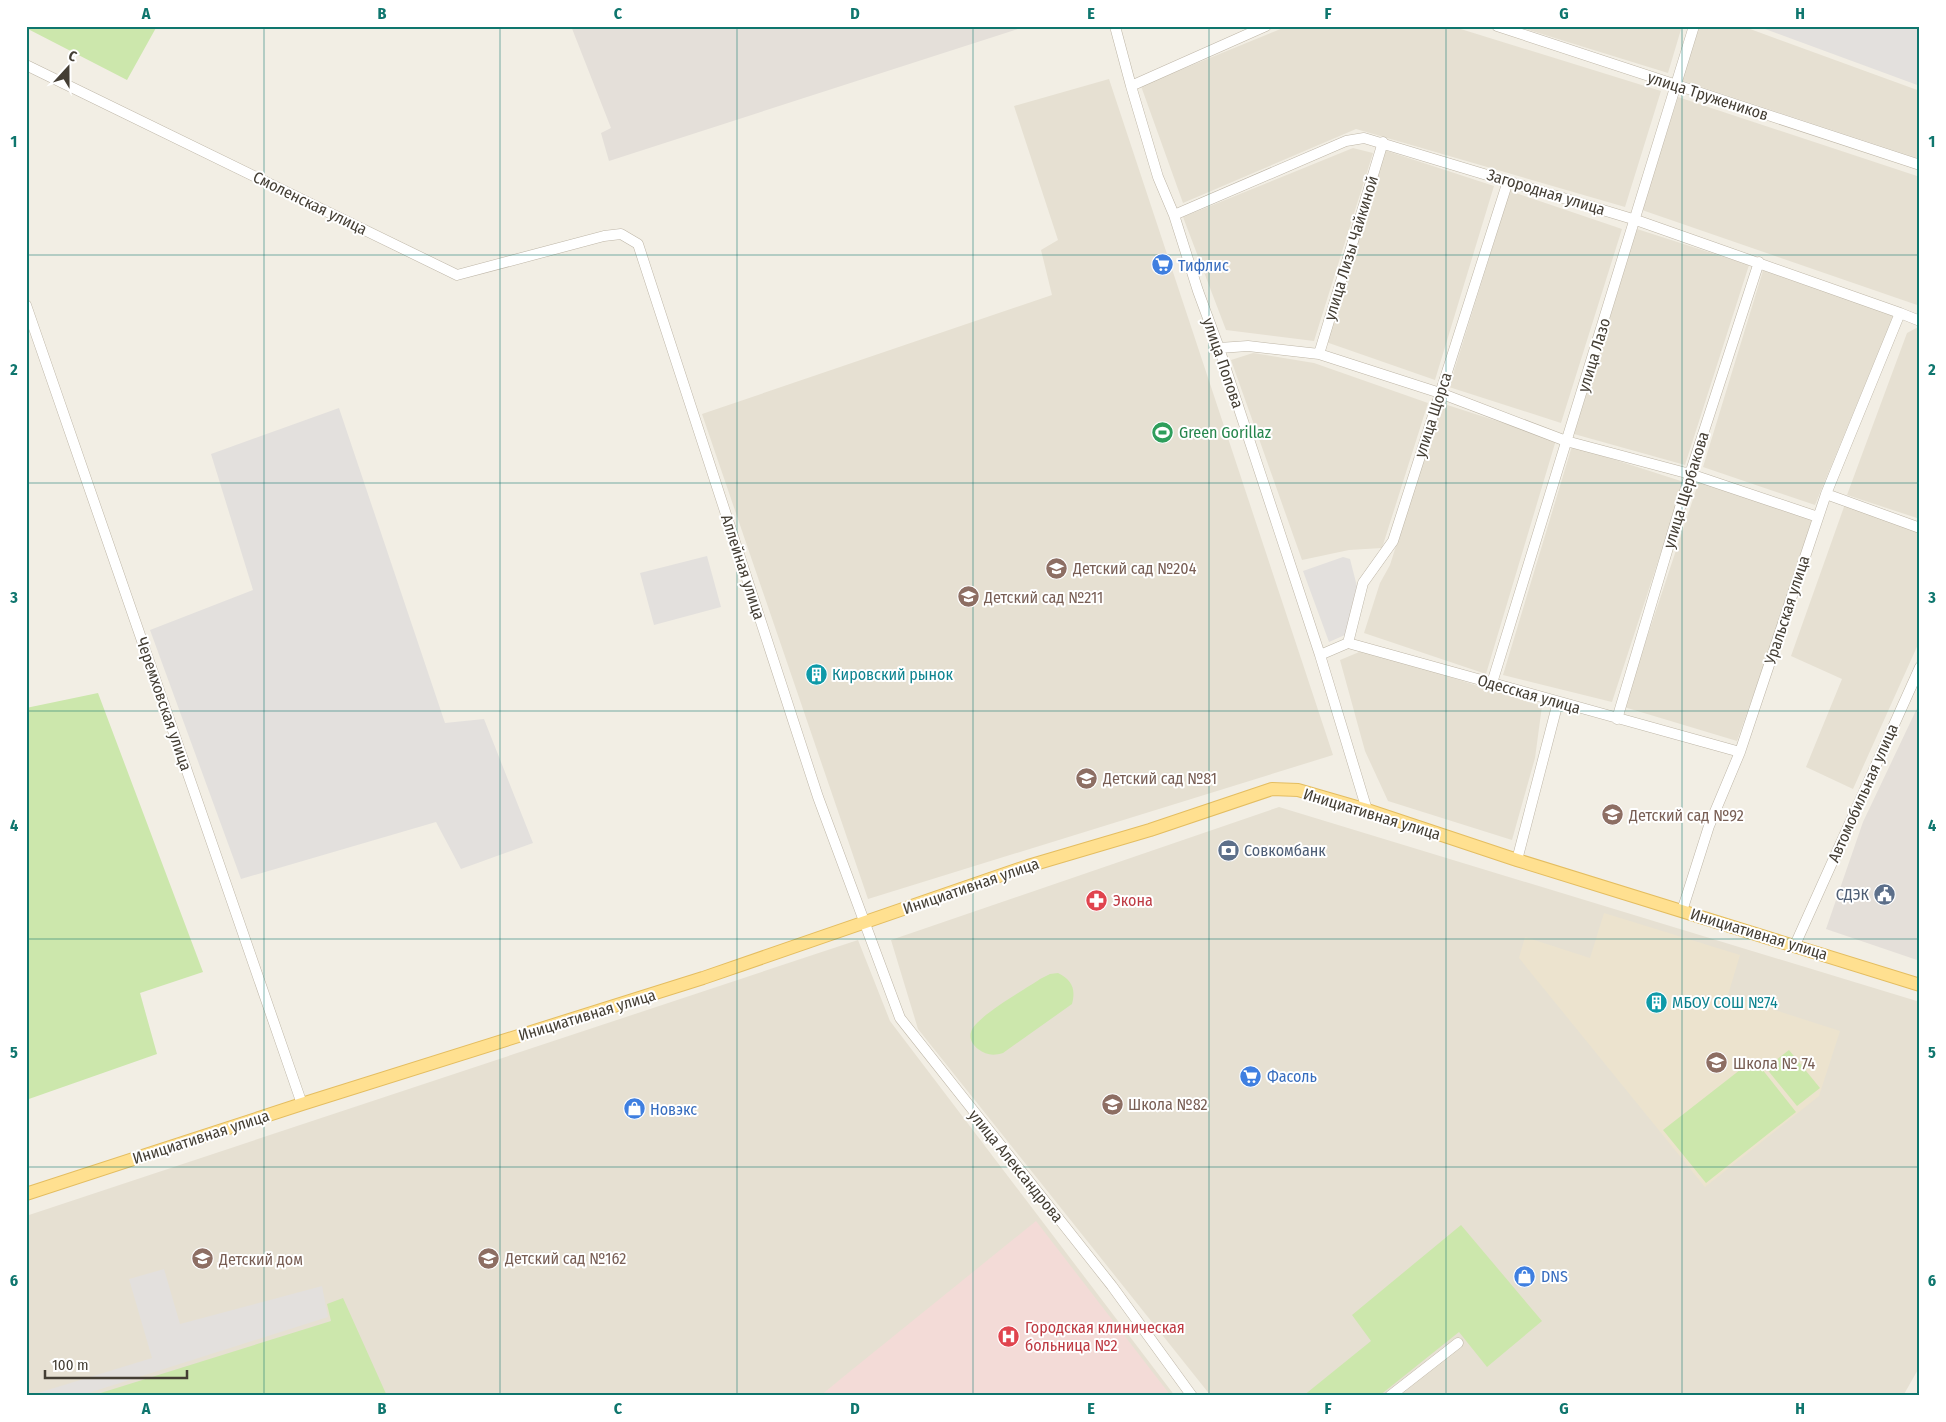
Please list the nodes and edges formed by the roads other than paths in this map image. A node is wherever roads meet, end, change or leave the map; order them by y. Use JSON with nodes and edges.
{"nodes":[{"id":1,"x":1266,"y":26,"type":"edge"},
{"id":2,"x":1497,"y":26,"type":"edge"},
{"id":3,"x":1694,"y":26,"type":"edge"},
{"id":4,"x":1116,"y":30,"type":"dead end"},
{"id":5,"x":26,"y":65,"type":"edge"},
{"id":6,"x":1131,"y":86,"type":"junction"},
{"id":7,"x":1677,"y":86,"type":"junction"},
{"id":8,"x":1383,"y":142,"type":"junction"},
{"id":9,"x":1920,"y":166,"type":"edge"},
{"id":10,"x":1508,"y":181,"type":"junction"},
{"id":11,"x":1174,"y":216,"type":"junction"},
{"id":12,"x":1636,"y":220,"type":"junction"},
{"id":13,"x":604,"y":236,"type":"joint"},
{"id":14,"x":1759,"y":262,"type":"junction"},
{"id":15,"x":26,"y":305,"type":"edge"},
{"id":16,"x":1900,"y":312,"type":"junction"},
{"id":17,"x":1920,"y":321,"type":"edge"},
{"id":18,"x":1219,"y":348,"type":"junction"},
{"id":19,"x":1318,"y":354,"type":"junction"},
{"id":20,"x":1440,"y":393,"type":"junction"},
{"id":21,"x":1566,"y":441,"type":"junction"},
{"id":22,"x":1690,"y":474,"type":"junction"},
{"id":23,"x":1826,"y":494,"type":"junction"},
{"id":24,"x":1818,"y":518,"type":"junction"},
{"id":25,"x":1920,"y":528,"type":"edge"},
{"id":26,"x":1348,"y":643,"type":"junction"},
{"id":27,"x":1320,"y":654,"type":"junction"},
{"id":28,"x":1920,"y":668,"type":"edge"},
{"id":29,"x":1492,"y":683,"type":"junction"},
{"id":30,"x":1558,"y":702,"type":"junction"},
{"id":31,"x":1617,"y":719,"type":"junction"},
{"id":32,"x":1740,"y":752,"type":"junction"},
{"id":33,"x":1367,"y":810,"type":"junction"},
{"id":34,"x":1517,"y":860,"type":"junction"},
{"id":35,"x":1682,"y":911,"type":"junction"},
{"id":36,"x":863,"y":923,"type":"junction"},
{"id":37,"x":1795,"y":946,"type":"junction"},
{"id":38,"x":1920,"y":985,"type":"edge"},
{"id":39,"x":302,"y":1104,"type":"junction"},
{"id":40,"x":26,"y":1194,"type":"edge"},
{"id":41,"x":1458,"y":1343,"type":"dead end"},
{"id":42,"x":1192,"y":1396,"type":"edge"},
{"id":43,"x":1390,"y":1396,"type":"edge"}],
"edges":[{"from":1,"to":6,"type":"street"},
{"from":2,"to":7,"type":"street","name":"улица Тружеников"},
{"from":3,"to":7,"type":"street","name":"улица Лазо"},
{"from":4,"to":6,"type":"street","name":"улица Попова"},
{"from":5,"to":13,"type":"street","name":"Смоленская улица"},
{"from":6,"to":11,"type":"street","name":"улица Попова"},
{"from":7,"to":9,"type":"street","name":"улица Тружеников"},
{"from":7,"to":12,"type":"street","name":"улица Лазо"},
{"from":8,"to":10,"type":"street","name":"Загородная улица"},
{"from":8,"to":11,"type":"street","name":"Загородная улица"},
{"from":8,"to":19,"type":"street","name":"улица Лизы Чайкиной"},
{"from":10,"to":12,"type":"street","name":"Загородная улица"},
{"from":10,"to":20,"type":"street","name":"улица Щорса"},
{"from":11,"to":18,"type":"street","name":"улица Попова"},
{"from":12,"to":14,"type":"street","name":"Загородная улица"},
{"from":12,"to":21,"type":"street","name":"улица Лазо"},
{"from":13,"to":36,"type":"street","name":"Аллейная улица"},
{"from":14,"to":16,"type":"street","name":"Загородная улица"},
{"from":14,"to":22,"type":"street","name":"улица Щербакова"},
{"from":15,"to":39,"type":"street","name":"Черемховская улица"},
{"from":16,"to":17,"type":"street","name":"Загородная улица"},
{"from":16,"to":23,"type":"street","name":"Уральская улица"},
{"from":18,"to":19,"type":"street"},
{"from":18,"to":27,"type":"street","name":"улица Попова"},
{"from":19,"to":20,"type":"street"},
{"from":20,"to":21,"type":"street"},
{"from":20,"to":26,"type":"street","name":"улица Щорса"},
{"from":21,"to":22,"type":"street"},
{"from":21,"to":29,"type":"street","name":"улица Лазо"},
{"from":22,"to":24,"type":"street"},
{"from":22,"to":31,"type":"street","name":"улица Щербакова"},
{"from":23,"to":24,"type":"street","name":"Уральская улица"},
{"from":23,"to":25,"type":"street"},
{"from":24,"to":32,"type":"street","name":"Уральская улица"},
{"from":26,"to":27,"type":"street"},
{"from":26,"to":29,"type":"street","name":"Одесская улица"},
{"from":27,"to":33,"type":"street","name":"улица Попова"},
{"from":28,"to":37,"type":"street","name":"Автомобильная улица"},
{"from":29,"to":30,"type":"street","name":"Одесская улица"},
{"from":30,"to":31,"type":"street","name":"Одесская улица"},
{"from":30,"to":34,"type":"street"},
{"from":31,"to":32,"type":"street","name":"Одесская улица"},
{"from":32,"to":35,"type":"street","name":"Уральская улица"},
{"from":33,"to":34,"type":"main road","name":"Инициативная улица"},
{"from":33,"to":36,"type":"main road","name":"Инициативная улица"},
{"from":34,"to":35,"type":"main road","name":"Инициативная улица"},
{"from":35,"to":37,"type":"main road","name":"Инициативная улица"},
{"from":36,"to":39,"type":"main road","name":"Инициативная улица"},
{"from":36,"to":42,"type":"street","name":"улица Александрова"},
{"from":37,"to":38,"type":"main road","name":"Инициативная улица"},
{"from":39,"to":40,"type":"main road","name":"Инициативная улица"},
{"from":41,"to":43,"type":"street"}]}
